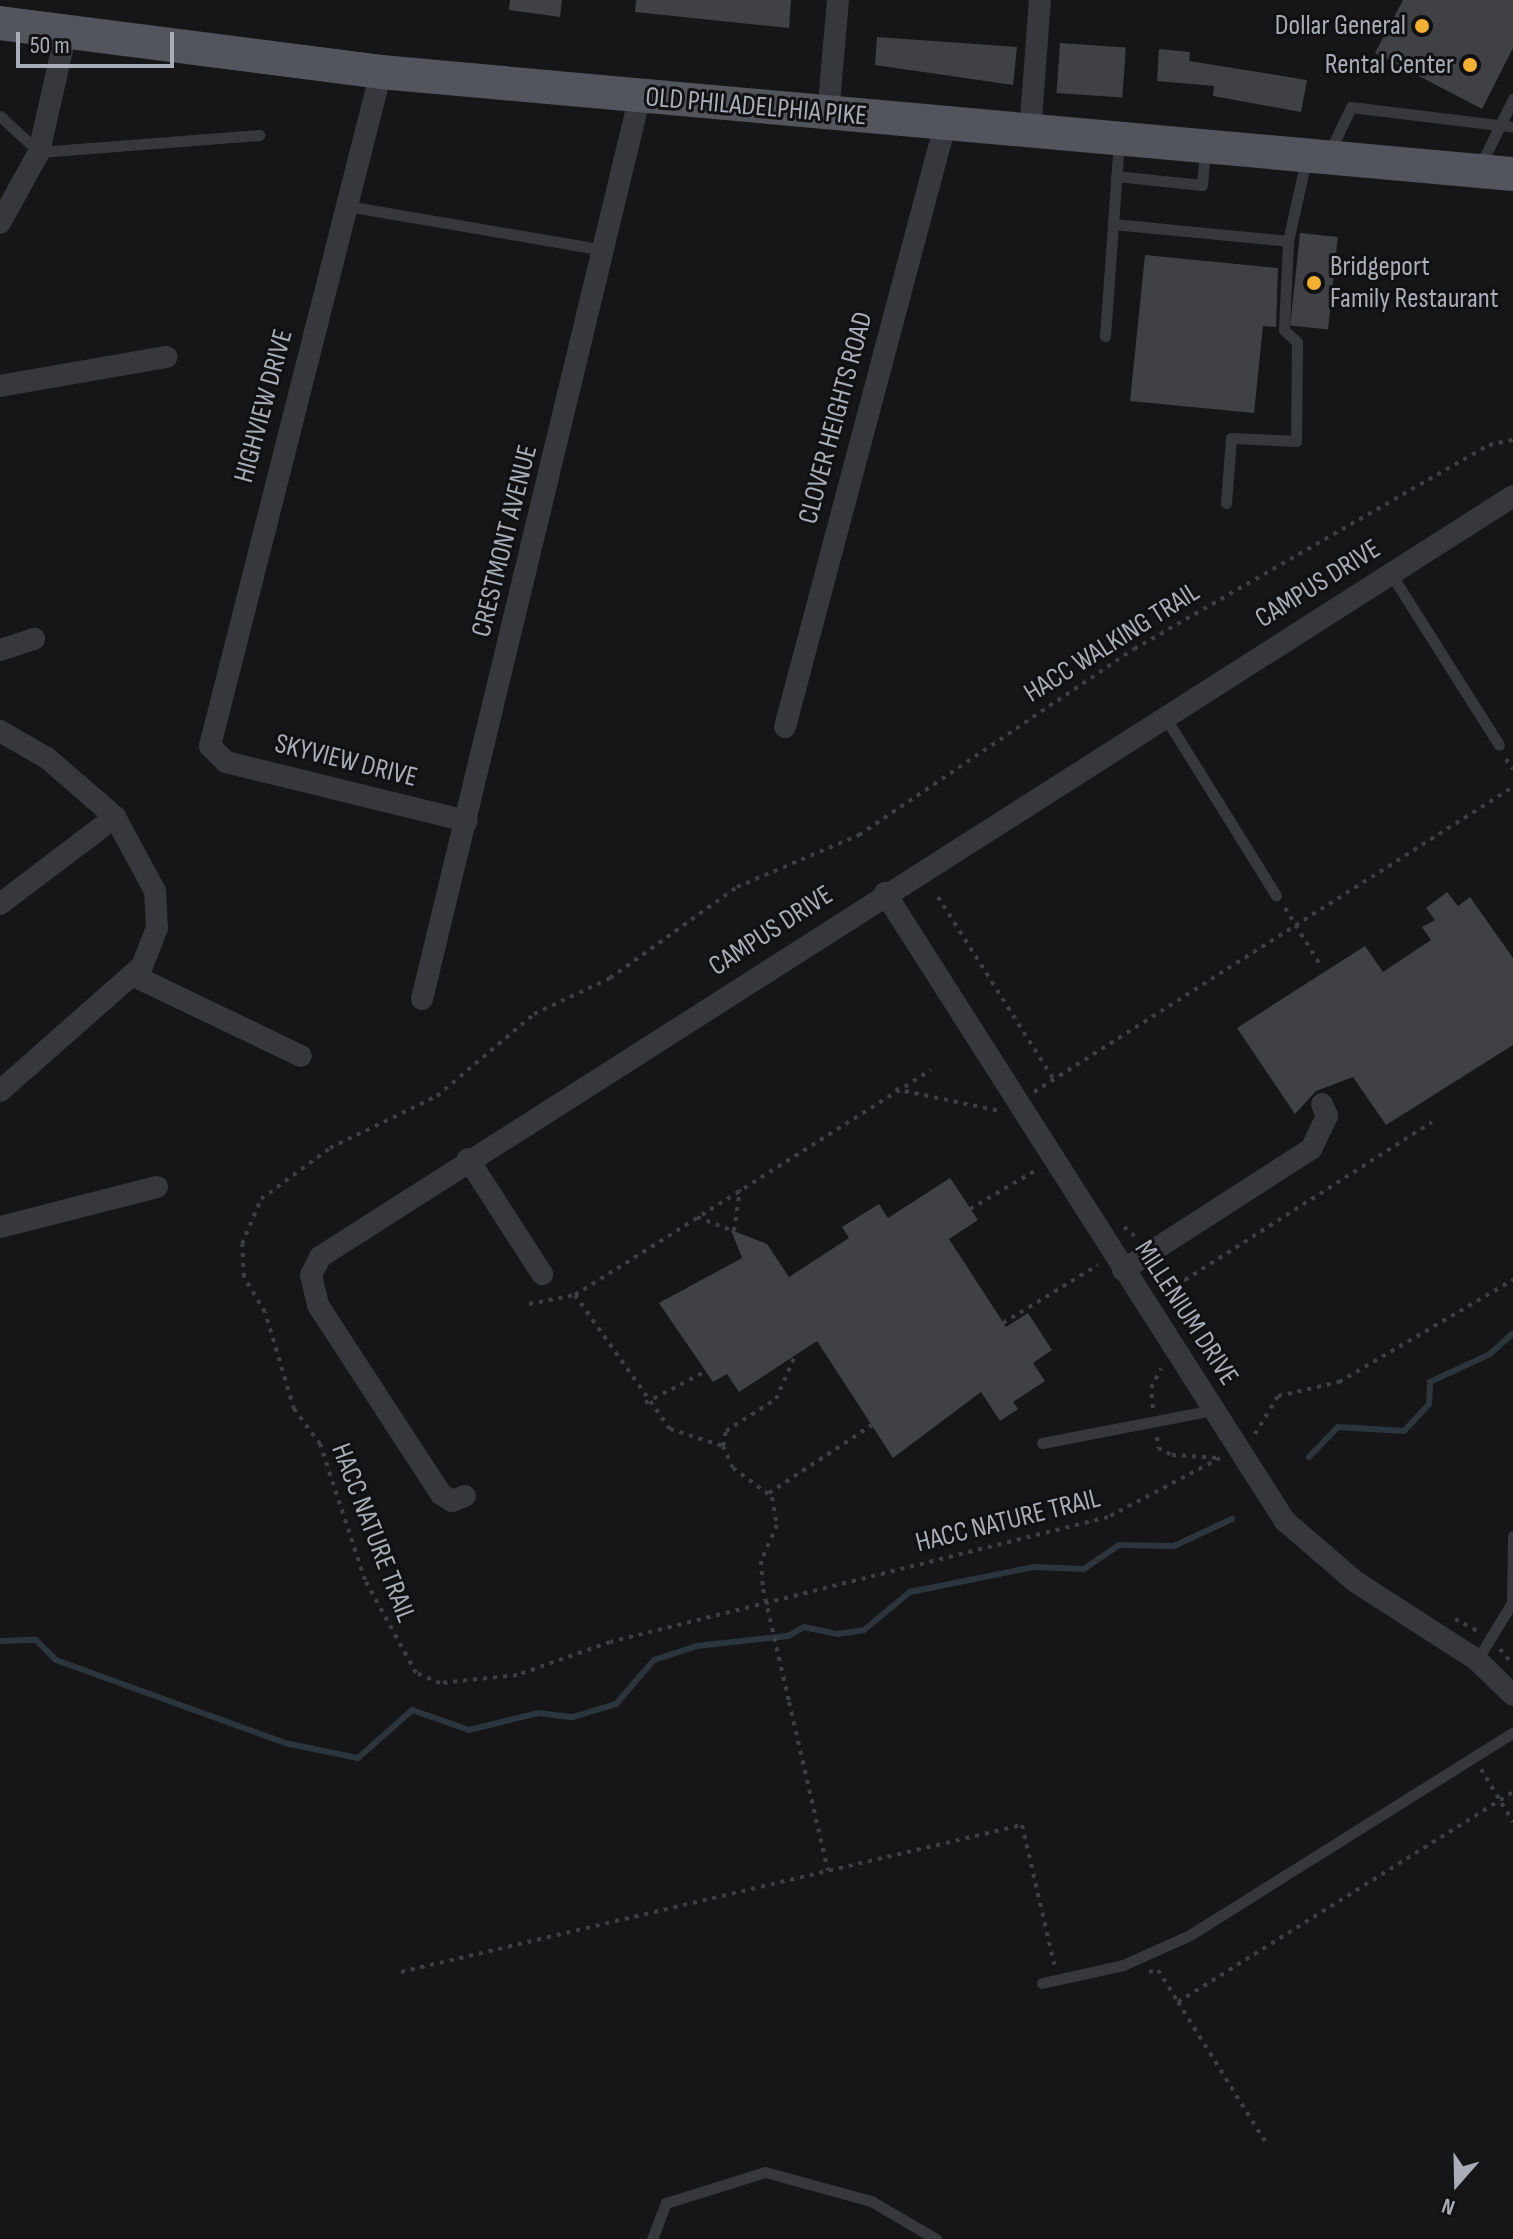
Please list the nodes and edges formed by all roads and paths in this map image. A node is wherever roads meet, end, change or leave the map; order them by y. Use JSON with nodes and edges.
{"nodes":[{"id":1,"x":838,"y":0,"type":"edge"},
{"id":2,"x":1040,"y":0,"type":"edge"},
{"id":3,"x":0,"y":23,"type":"edge"},
{"id":4,"x":66,"y":32,"type":"junction"},
{"id":5,"x":381,"y":72,"type":"junction"},
{"id":6,"x":640,"y":96,"type":"junction"},
{"id":7,"x":1513,"y":99,"type":"edge"},
{"id":8,"x":828,"y":114,"type":"junction"},
{"id":9,"x":0,"y":116,"type":"edge"},
{"id":10,"x":945,"y":125,"type":"junction"},
{"id":11,"x":1513,"y":127,"type":"edge"},
{"id":12,"x":1498,"y":130,"type":"junction"},
{"id":13,"x":1030,"y":132,"type":"junction"},
{"id":14,"x":259,"y":135,"type":"dead end"},
{"id":15,"x":1119,"y":140,"type":"junction"},
{"id":16,"x":1205,"y":147,"type":"junction"},
{"id":17,"x":39,"y":152,"type":"junction"},
{"id":18,"x":1317,"y":156,"type":"junction"},
{"id":19,"x":1478,"y":170,"type":"junction"},
{"id":20,"x":1513,"y":174,"type":"edge"},
{"id":21,"x":1116,"y":176,"type":"junction"},
{"id":22,"x":347,"y":206,"type":"junction"},
{"id":23,"x":0,"y":223,"type":"edge"},
{"id":24,"x":1113,"y":224,"type":"junction"},
{"id":25,"x":1288,"y":241,"type":"junction"},
{"id":26,"x":605,"y":251,"type":"junction"},
{"id":27,"x":1105,"y":336,"type":"dead end"},
{"id":28,"x":167,"y":357,"type":"dead end"},
{"id":29,"x":0,"y":386,"type":"edge"},
{"id":30,"x":1513,"y":440,"type":"edge"},
{"id":31,"x":1513,"y":496,"type":"edge"},
{"id":32,"x":1226,"y":503,"type":"dead end"},
{"id":33,"x":1391,"y":574,"type":"junction"},
{"id":34,"x":34,"y":639,"type":"dead end"},
{"id":35,"x":0,"y":650,"type":"edge"},
{"id":36,"x":1165,"y":717,"type":"junction"},
{"id":37,"x":785,"y":727,"type":"dead end"},
{"id":38,"x":0,"y":731,"type":"edge"},
{"id":39,"x":1499,"y":745,"type":"dead end"},
{"id":40,"x":213,"y":754,"type":"joint"},
{"id":41,"x":1513,"y":787,"type":"edge"},
{"id":42,"x":115,"y":817,"type":"junction"},
{"id":43,"x":467,"y":821,"type":"junction"},
{"id":44,"x":737,"y":887,"type":"joint"},
{"id":45,"x":885,"y":893,"type":"junction"},
{"id":46,"x":1276,"y":895,"type":"dead end"},
{"id":47,"x":938,"y":897,"type":"dead end"},
{"id":48,"x":0,"y":904,"type":"edge"},
{"id":49,"x":1296,"y":926,"type":"junction"},
{"id":50,"x":1319,"y":963,"type":"dead end"},
{"id":51,"x":132,"y":975,"type":"junction"},
{"id":52,"x":422,"y":999,"type":"dead end"},
{"id":53,"x":301,"y":1056,"type":"dead end"},
{"id":54,"x":931,"y":1070,"type":"dead end"},
{"id":55,"x":1054,"y":1080,"type":"junction"},
{"id":56,"x":0,"y":1091,"type":"edge"},
{"id":57,"x":1322,"y":1104,"type":"dead end"},
{"id":58,"x":1021,"y":1105,"type":"junction"},
{"id":59,"x":1432,"y":1122,"type":"dead end"},
{"id":60,"x":468,"y":1159,"type":"junction"},
{"id":61,"x":1038,"y":1169,"type":"dead end"},
{"id":62,"x":157,"y":1187,"type":"dead end"},
{"id":63,"x":740,"y":1189,"type":"junction"},
{"id":64,"x":970,"y":1209,"type":"dead end"},
{"id":65,"x":697,"y":1217,"type":"junction"},
{"id":66,"x":1113,"y":1223,"type":"dead end"},
{"id":67,"x":0,"y":1227,"type":"edge"},
{"id":68,"x":1147,"y":1255,"type":"junction"},
{"id":69,"x":1098,"y":1265,"type":"dead end"},
{"id":70,"x":1123,"y":1270,"type":"junction"},
{"id":71,"x":542,"y":1274,"type":"dead end"},
{"id":72,"x":1164,"y":1280,"type":"junction"},
{"id":73,"x":1513,"y":1280,"type":"edge"},
{"id":74,"x":575,"y":1295,"type":"junction"},
{"id":75,"x":1166,"y":1299,"type":"dead end"},
{"id":76,"x":529,"y":1304,"type":"dead end"},
{"id":77,"x":1003,"y":1323,"type":"dead end"},
{"id":78,"x":795,"y":1356,"type":"dead end"},
{"id":79,"x":706,"y":1371,"type":"dead end"},
{"id":80,"x":645,"y":1403,"type":"junction"},
{"id":81,"x":1214,"y":1410,"type":"junction"},
{"id":82,"x":872,"y":1425,"type":"dead end"},
{"id":83,"x":1245,"y":1426,"type":"dead end"},
{"id":84,"x":1253,"y":1439,"type":"junction"},
{"id":85,"x":1042,"y":1443,"type":"dead end"},
{"id":86,"x":723,"y":1446,"type":"junction"},
{"id":87,"x":1260,"y":1449,"type":"dead end"},
{"id":88,"x":1220,"y":1458,"type":"dead end"},
{"id":89,"x":769,"y":1493,"type":"junction"},
{"id":90,"x":465,"y":1496,"type":"dead end"},
{"id":91,"x":1513,"y":1536,"type":"edge"},
{"id":92,"x":1513,"y":1601,"type":"edge"},
{"id":93,"x":1446,"y":1616,"type":"dead end"},
{"id":94,"x":1487,"y":1638,"type":"junction"},
{"id":95,"x":1477,"y":1660,"type":"junction"},
{"id":96,"x":1513,"y":1666,"type":"edge"},
{"id":97,"x":1513,"y":1695,"type":"edge"},
{"id":98,"x":1513,"y":1732,"type":"edge"},
{"id":99,"x":1513,"y":1792,"type":"edge"},
{"id":100,"x":828,"y":1871,"type":"junction"},
{"id":101,"x":401,"y":1972,"type":"dead end"},
{"id":102,"x":1136,"y":1973,"type":"dead end"},
{"id":103,"x":1057,"y":1978,"type":"junction"},
{"id":104,"x":1042,"y":1983,"type":"dead end"},
{"id":105,"x":1178,"y":2002,"type":"junction"},
{"id":106,"x":1265,"y":2141,"type":"dead end"},
{"id":107,"x":652,"y":2239,"type":"edge"},
{"id":108,"x":936,"y":2239,"type":"edge"}],
"edges":[{"from":1,"to":8,"type":"street"},
{"from":2,"to":13,"type":"street"},
{"from":3,"to":4,"type":"main road","name":"OLD PHILADELPHIA PIKE"},
{"from":4,"to":5,"type":"main road","name":"OLD PHILADELPHIA PIKE"},
{"from":4,"to":17,"type":"street"},
{"from":5,"to":6,"type":"main road","name":"OLD PHILADELPHIA PIKE"},
{"from":5,"to":22,"type":"street","name":"HIGHVIEW DRIVE"},
{"from":6,"to":8,"type":"main road","name":"OLD PHILADELPHIA PIKE"},
{"from":6,"to":26,"type":"street","name":"CRESTMONT AVENUE"},
{"from":7,"to":12,"type":"lane"},
{"from":8,"to":10,"type":"main road","name":"OLD PHILADELPHIA PIKE"},
{"from":9,"to":17,"type":"lane"},
{"from":10,"to":13,"type":"main road","name":"OLD PHILADELPHIA PIKE"},
{"from":10,"to":37,"type":"street","name":"CLOVER HEIGHTS ROAD"},
{"from":11,"to":12,"type":"lane"},
{"from":12,"to":18,"type":"lane"},
{"from":12,"to":19,"type":"lane"},
{"from":13,"to":15,"type":"main road","name":"OLD PHILADELPHIA PIKE"},
{"from":14,"to":17,"type":"lane"},
{"from":15,"to":16,"type":"main road","name":"OLD PHILADELPHIA PIKE"},
{"from":15,"to":21,"type":"lane"},
{"from":16,"to":18,"type":"main road","name":"OLD PHILADELPHIA PIKE"},
{"from":16,"to":21,"type":"lane"},
{"from":17,"to":23,"type":"street"},
{"from":18,"to":19,"type":"main road","name":"OLD PHILADELPHIA PIKE"},
{"from":18,"to":25,"type":"lane"},
{"from":19,"to":20,"type":"main road","name":"OLD PHILADELPHIA PIKE"},
{"from":21,"to":24,"type":"lane"},
{"from":22,"to":26,"type":"lane"},
{"from":22,"to":40,"type":"street","name":"HIGHVIEW DRIVE"},
{"from":24,"to":25,"type":"lane"},
{"from":24,"to":27,"type":"lane"},
{"from":25,"to":32,"type":"lane"},
{"from":26,"to":43,"type":"street","name":"CRESTMONT AVENUE"},
{"from":28,"to":29,"type":"street"},
{"from":30,"to":44,"type":"path","name":"HACC WALKING TRAIL"},
{"from":31,"to":33,"type":"street","name":"CAMPUS DRIVE"},
{"from":33,"to":36,"type":"street","name":"CAMPUS DRIVE"},
{"from":33,"to":39,"type":"lane"},
{"from":34,"to":35,"type":"street"},
{"from":36,"to":45,"type":"street","name":"CAMPUS DRIVE"},
{"from":36,"to":46,"type":"lane"},
{"from":38,"to":42,"type":"street"},
{"from":40,"to":43,"type":"street","name":"SKYVIEW DRIVE"},
{"from":41,"to":49,"type":"path"},
{"from":42,"to":48,"type":"street"},
{"from":42,"to":51,"type":"street"},
{"from":43,"to":52,"type":"street","name":"CRESTMONT AVENUE"},
{"from":44,"to":88,"type":"path","name":"HACC NATURE TRAIL"},
{"from":45,"to":58,"type":"street","name":"MILLENIUM DRIVE"},
{"from":45,"to":60,"type":"street","name":"CAMPUS DRIVE"},
{"from":47,"to":55,"type":"path"},
{"from":49,"to":50,"type":"path"},
{"from":49,"to":55,"type":"path"},
{"from":51,"to":53,"type":"street"},
{"from":51,"to":56,"type":"street"},
{"from":54,"to":63,"type":"path"},
{"from":55,"to":58,"type":"path"},
{"from":57,"to":68,"type":"street"},
{"from":58,"to":70,"type":"street","name":"MILLENIUM DRIVE"},
{"from":59,"to":72,"type":"path"},
{"from":60,"to":71,"type":"street"},
{"from":60,"to":90,"type":"street","name":"CAMPUS DRIVE"},
{"from":61,"to":64,"type":"path"},
{"from":62,"to":67,"type":"street"},
{"from":63,"to":65,"type":"path"},
{"from":63,"to":65,"type":"path"},
{"from":65,"to":74,"type":"path"},
{"from":66,"to":68,"type":"path"},
{"from":68,"to":70,"type":"street"},
{"from":68,"to":72,"type":"path"},
{"from":69,"to":77,"type":"path"},
{"from":70,"to":81,"type":"street","name":"MILLENIUM DRIVE"},
{"from":72,"to":75,"type":"path"},
{"from":73,"to":84,"type":"path"},
{"from":74,"to":76,"type":"path"},
{"from":74,"to":80,"type":"path"},
{"from":78,"to":86,"type":"path"},
{"from":79,"to":80,"type":"path"},
{"from":80,"to":86,"type":"path"},
{"from":81,"to":85,"type":"lane"},
{"from":81,"to":95,"type":"street","name":"MILLENIUM DRIVE"},
{"from":82,"to":89,"type":"path"},
{"from":83,"to":84,"type":"path"},
{"from":84,"to":87,"type":"path"},
{"from":86,"to":89,"type":"path"},
{"from":89,"to":100,"type":"path","bridge":true},
{"from":91,"to":92,"type":"lane"},
{"from":92,"to":94,"type":"lane"},
{"from":93,"to":94,"type":"path"},
{"from":94,"to":95,"type":"lane"},
{"from":94,"to":96,"type":"path"},
{"from":95,"to":97,"type":"street","name":"MILLENIUM DRIVE"},
{"from":98,"to":103,"type":"lane"},
{"from":99,"to":105,"type":"path"},
{"from":100,"to":101,"type":"path"},
{"from":100,"to":103,"type":"path"},
{"from":102,"to":105,"type":"path"},
{"from":103,"to":104,"type":"lane"},
{"from":105,"to":106,"type":"path"},
{"from":107,"to":108,"type":"lane"}]}
